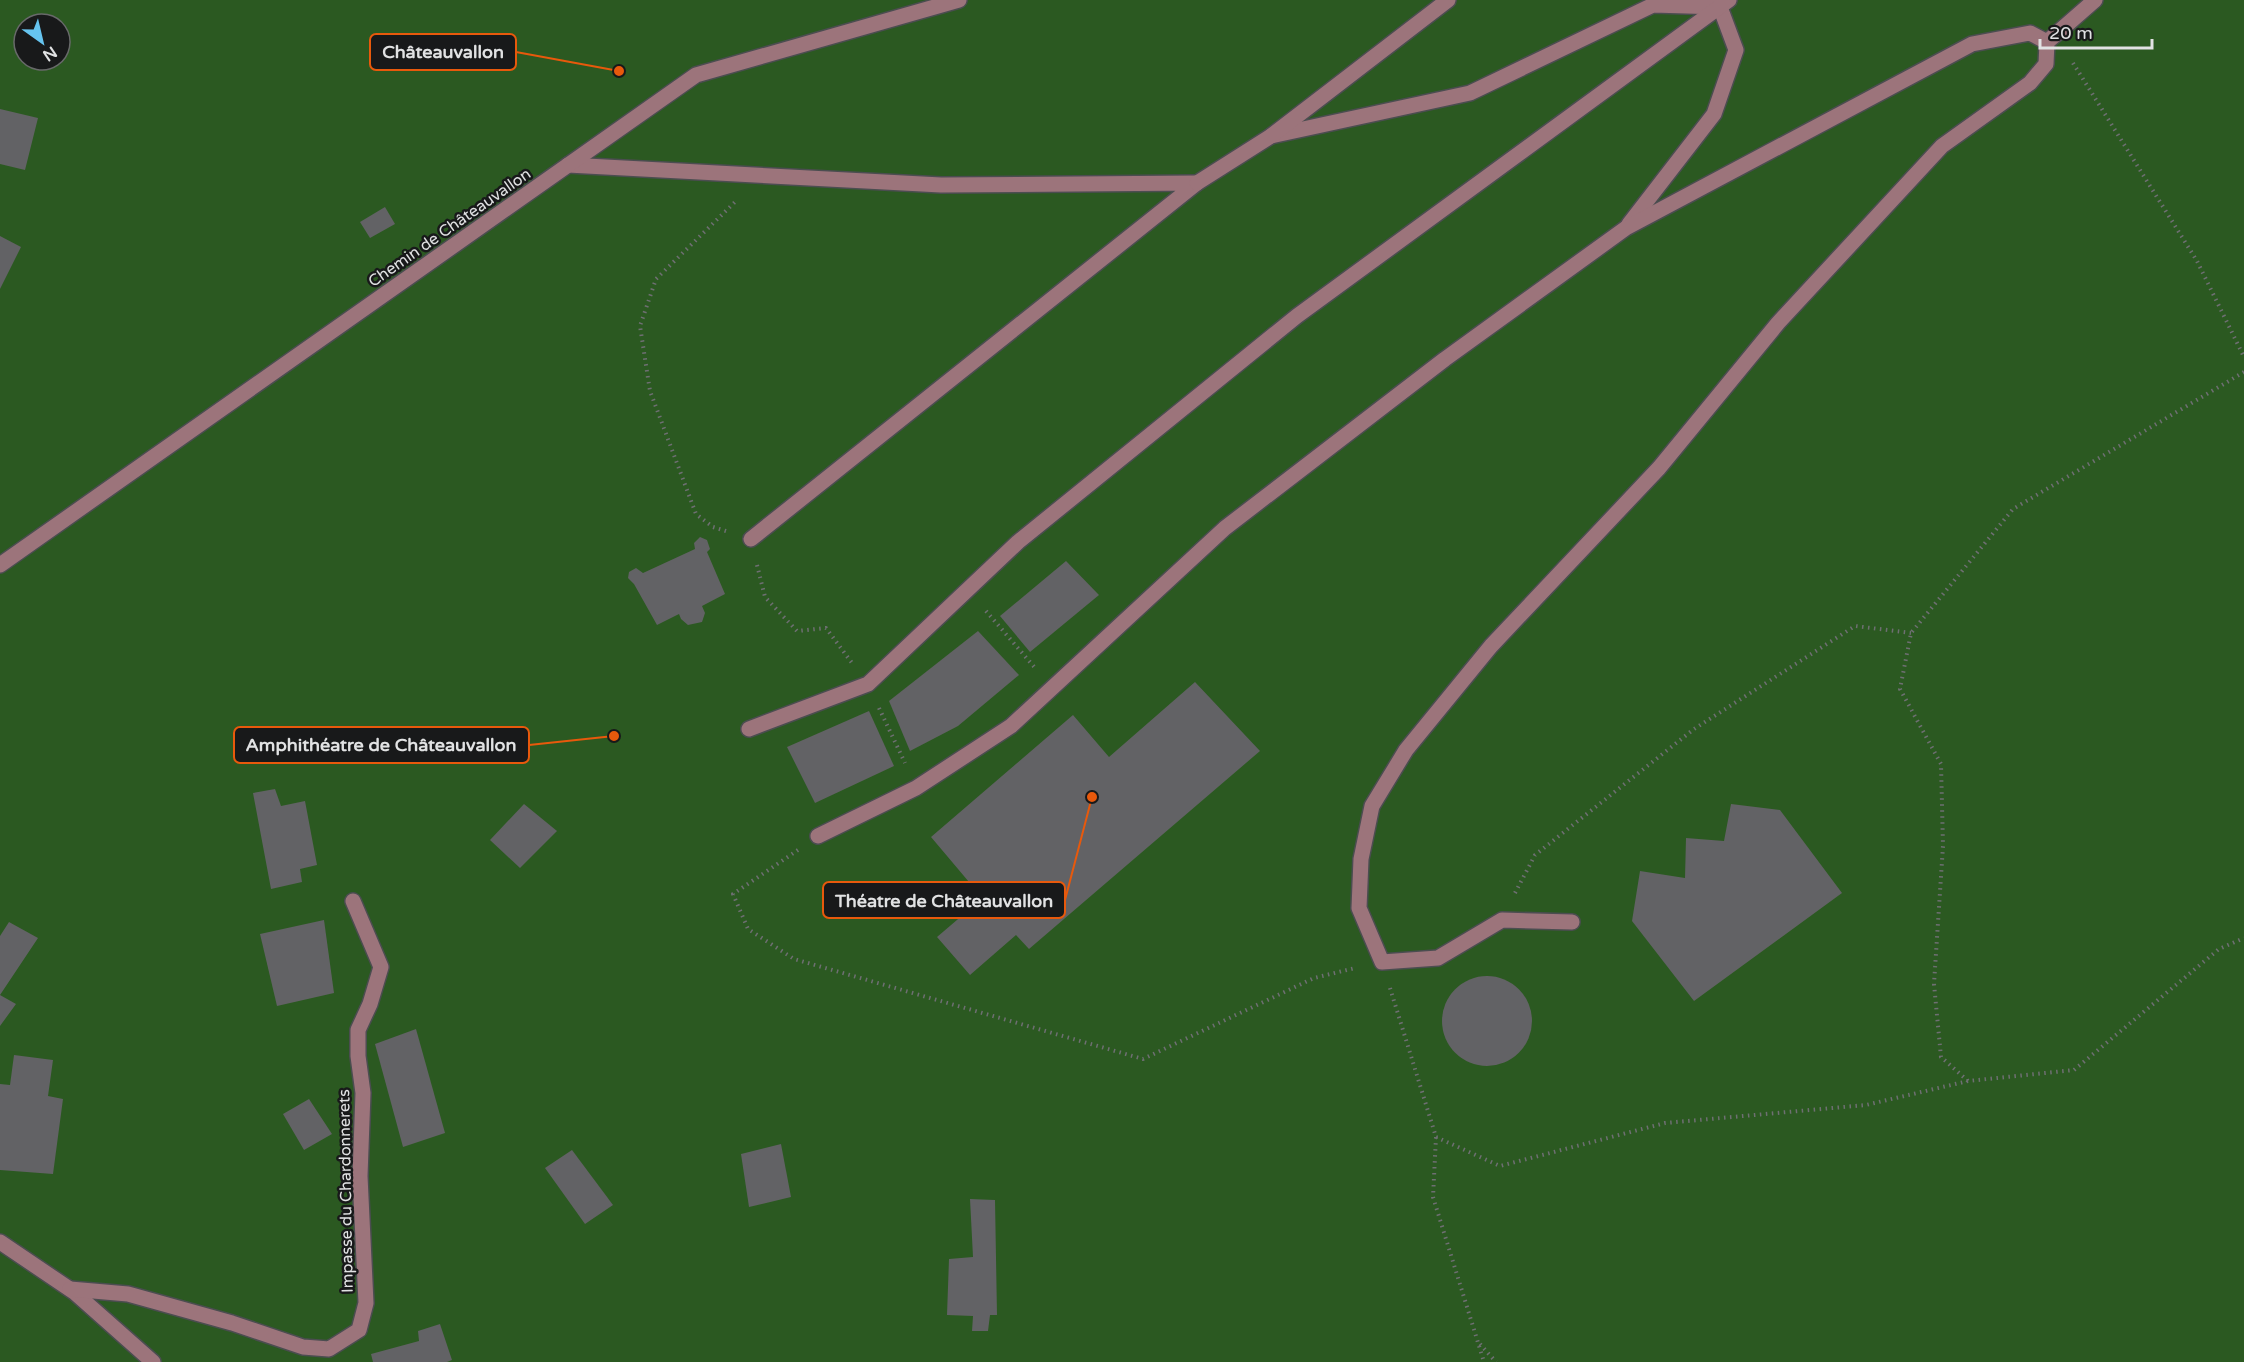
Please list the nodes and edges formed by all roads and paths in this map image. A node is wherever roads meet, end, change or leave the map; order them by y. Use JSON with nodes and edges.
{"nodes":[{"id":1,"x":958,"y":0,"type":"edge"},
{"id":2,"x":1448,"y":0,"type":"edge"},
{"id":3,"x":2095,"y":0,"type":"edge"},
{"id":4,"x":1725,"y":3,"type":"edge"},
{"id":5,"x":2047,"y":42,"type":"junction"},
{"id":6,"x":1271,"y":136,"type":"junction"},
{"id":7,"x":568,"y":165,"type":"junction"},
{"id":8,"x":762,"y":175,"type":"junction"},
{"id":9,"x":1197,"y":183,"type":"junction"},
{"id":10,"x":1626,"y":228,"type":"junction"},
{"id":11,"x":2244,"y":357,"type":"edge"},
{"id":12,"x":2244,"y":372,"type":"edge"},
{"id":13,"x":751,"y":539,"type":"junction"},
{"id":14,"x":0,"y":565,"type":"edge"},
{"id":15,"x":968,"y":590,"type":"junction"},
{"id":16,"x":1911,"y":633,"type":"junction"},
{"id":17,"x":868,"y":684,"type":"junction"},
{"id":18,"x":1052,"y":688,"type":"junction"},
{"id":19,"x":749,"y":729,"type":"dead end"},
{"id":20,"x":916,"y":788,"type":"junction"},
{"id":21,"x":818,"y":836,"type":"joint"},
{"id":22,"x":353,"y":901,"type":"dead end"},
{"id":23,"x":1502,"y":920,"type":"junction"},
{"id":24,"x":1572,"y":922,"type":"dead end"},
{"id":25,"x":2244,"y":938,"type":"edge"},
{"id":26,"x":1382,"y":962,"type":"junction"},
{"id":27,"x":1968,"y":1081,"type":"junction"},
{"id":28,"x":1436,"y":1137,"type":"junction"},
{"id":29,"x":0,"y":1242,"type":"edge"},
{"id":30,"x":69,"y":1289,"type":"junction"},
{"id":31,"x":1477,"y":1342,"type":"junction"},
{"id":32,"x":153,"y":1362,"type":"edge"},
{"id":33,"x":1484,"y":1362,"type":"edge"},
{"id":34,"x":1496,"y":1362,"type":"edge"}],
"edges":[{"from":1,"to":7,"type":"street","name":"Chemin de Châteauvallon"},
{"from":2,"to":6,"type":"street"},
{"from":3,"to":5,"type":"street"},
{"from":4,"to":6,"type":"street"},
{"from":4,"to":10,"type":"street"},
{"from":4,"to":15,"type":"street"},
{"from":5,"to":10,"type":"street"},
{"from":5,"to":11,"type":"path"},
{"from":5,"to":26,"type":"street"},
{"from":6,"to":9,"type":"street"},
{"from":7,"to":8,"type":"street"},
{"from":7,"to":14,"type":"street","name":"Chemin de Châteauvallon"},
{"from":8,"to":9,"type":"street"},
{"from":8,"to":13,"type":"path"},
{"from":9,"to":13,"type":"street"},
{"from":10,"to":18,"type":"street"},
{"from":12,"to":16,"type":"path"},
{"from":13,"to":17,"type":"path"},
{"from":15,"to":17,"type":"street"},
{"from":15,"to":18,"type":"path"},
{"from":16,"to":23,"type":"path"},
{"from":16,"to":27,"type":"path"},
{"from":17,"to":19,"type":"street"},
{"from":17,"to":20,"type":"path"},
{"from":18,"to":20,"type":"street"},
{"from":20,"to":21,"type":"street"},
{"from":21,"to":26,"type":"path"},
{"from":22,"to":30,"type":"street","name":"Impasse du Chardonnerets"},
{"from":23,"to":24,"type":"street"},
{"from":23,"to":26,"type":"street"},
{"from":25,"to":27,"type":"path"},
{"from":26,"to":28,"type":"path"},
{"from":27,"to":28,"type":"path"},
{"from":28,"to":31,"type":"path"},
{"from":29,"to":30,"type":"street"},
{"from":30,"to":32,"type":"street"},
{"from":31,"to":33,"type":"path"},
{"from":31,"to":34,"type":"path"}]}
